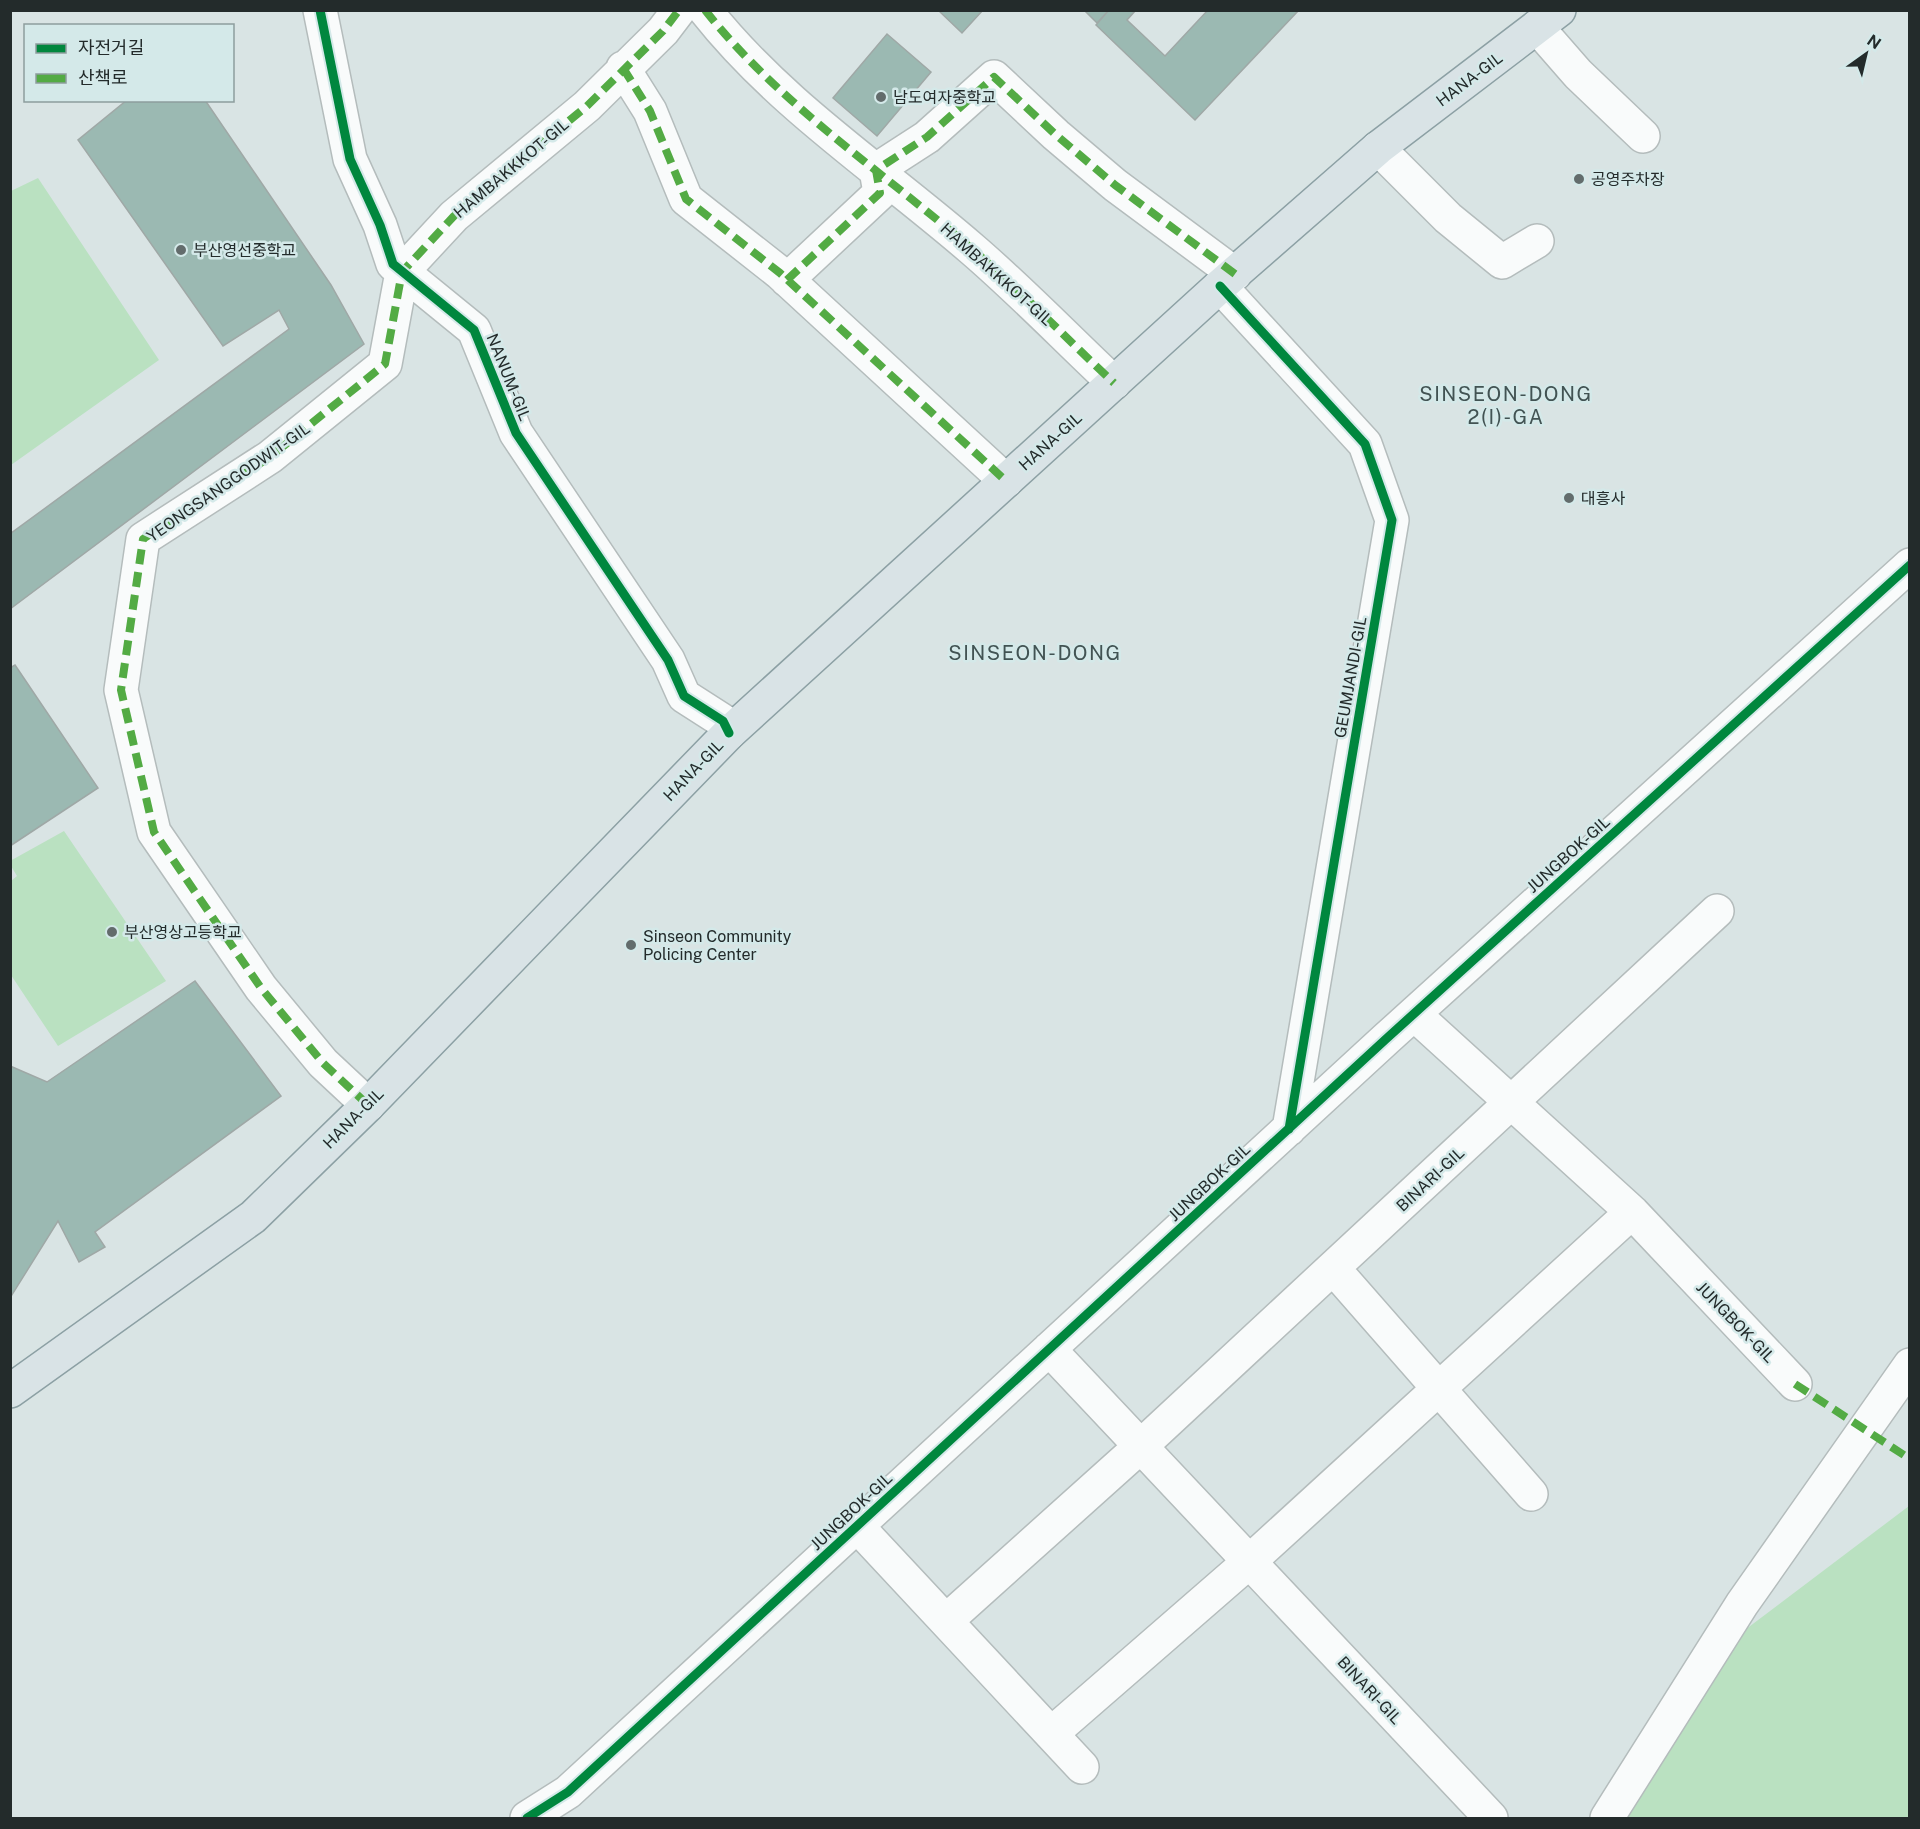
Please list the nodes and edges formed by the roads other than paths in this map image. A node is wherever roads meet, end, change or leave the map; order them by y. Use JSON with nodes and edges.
{"nodes":[{"id":1,"x":320,"y":10,"type":"edge"},
{"id":2,"x":679,"y":10,"type":"edge"},
{"id":3,"x":705,"y":10,"type":"edge"},
{"id":4,"x":1548,"y":19,"type":"edge"},
{"id":5,"x":623,"y":68,"type":"junction"},
{"id":6,"x":1643,"y":136,"type":"dead end"},
{"id":7,"x":1378,"y":148,"type":"junction"},
{"id":8,"x":876,"y":170,"type":"junction"},
{"id":9,"x":1537,"y":241,"type":"dead end"},
{"id":10,"x":402,"y":272,"type":"junction"},
{"id":11,"x":787,"y":280,"type":"junction"},
{"id":12,"x":1227,"y":280,"type":"junction"},
{"id":13,"x":1114,"y":383,"type":"junction"},
{"id":14,"x":1006,"y":481,"type":"junction"},
{"id":15,"x":1910,"y":565,"type":"edge"},
{"id":16,"x":729,"y":733,"type":"junction"},
{"id":17,"x":1717,"y":911,"type":"dead end"},
{"id":18,"x":1414,"y":1014,"type":"junction"},
{"id":19,"x":368,"y":1104,"type":"junction"},
{"id":20,"x":1510,"y":1104,"type":"junction"},
{"id":21,"x":1288,"y":1129,"type":"junction"},
{"id":22,"x":1632,"y":1212,"type":"junction"},
{"id":23,"x":1333,"y":1268,"type":"junction"},
{"id":24,"x":1049,"y":1349,"type":"junction"},
{"id":25,"x":1910,"y":1365,"type":"edge"},
{"id":26,"x":1795,"y":1384,"type":"dead end"},
{"id":27,"x":1439,"y":1389,"type":"junction"},
{"id":28,"x":10,"y":1391,"type":"edge"},
{"id":29,"x":1141,"y":1446,"type":"junction"},
{"id":30,"x":1531,"y":1494,"type":"dead end"},
{"id":31,"x":857,"y":1526,"type":"junction"},
{"id":32,"x":1250,"y":1561,"type":"junction"},
{"id":33,"x":946,"y":1622,"type":"junction"},
{"id":34,"x":1051,"y":1734,"type":"junction"},
{"id":35,"x":1082,"y":1767,"type":"dead end"},
{"id":36,"x":527,"y":1818,"type":"edge"},
{"id":37,"x":1491,"y":1818,"type":"edge"},
{"id":38,"x":1607,"y":1818,"type":"edge"}],
"edges":[{"from":1,"to":10,"type":"street","name":"NANUM-GIL"},
{"from":2,"to":5,"type":"street","name":"HAMBAKKKOT-GIL"},
{"from":3,"to":8,"type":"street","name":"HAMBAKKKOT-GIL"},
{"from":4,"to":6,"type":"street"},
{"from":4,"to":7,"type":"main road","name":"HANA-GIL"},
{"from":5,"to":10,"type":"street","name":"HAMBAKKKOT-GIL"},
{"from":5,"to":11,"type":"street"},
{"from":7,"to":9,"type":"street"},
{"from":7,"to":12,"type":"main road","name":"HANA-GIL"},
{"from":8,"to":11,"type":"street"},
{"from":8,"to":12,"type":"street","name":"GEUMJANDI-GIL"},
{"from":8,"to":13,"type":"street","name":"HAMBAKKKOT-GIL"},
{"from":10,"to":16,"type":"street","name":"NANUM-GIL"},
{"from":10,"to":19,"type":"street","name":"YEONGSANGGODWIT-GIL"},
{"from":11,"to":14,"type":"street"},
{"from":12,"to":13,"type":"main road","name":"HANA-GIL"},
{"from":12,"to":21,"type":"street","name":"GEUMJANDI-GIL"},
{"from":13,"to":14,"type":"main road","name":"HANA-GIL"},
{"from":14,"to":16,"type":"main road","name":"HANA-GIL"},
{"from":15,"to":18,"type":"street","name":"JUNGBOK-GIL"},
{"from":16,"to":19,"type":"main road","name":"HANA-GIL"},
{"from":17,"to":20,"type":"street","name":"BINARI-GIL"},
{"from":18,"to":20,"type":"street","name":"JUNGBOK-GIL"},
{"from":18,"to":21,"type":"street","name":"JUNGBOK-GIL"},
{"from":19,"to":28,"type":"main road","name":"HANA-GIL"},
{"from":20,"to":22,"type":"street","name":"JUNGBOK-GIL"},
{"from":20,"to":23,"type":"street","name":"BINARI-GIL"},
{"from":21,"to":24,"type":"street","name":"JUNGBOK-GIL"},
{"from":22,"to":26,"type":"street","name":"JUNGBOK-GIL"},
{"from":22,"to":27,"type":"street"},
{"from":23,"to":27,"type":"street"},
{"from":23,"to":29,"type":"street","name":"BINARI-GIL"},
{"from":24,"to":29,"type":"street","name":"BINARI-GIL"},
{"from":24,"to":31,"type":"street","name":"JUNGBOK-GIL"},
{"from":25,"to":38,"type":"street"},
{"from":27,"to":30,"type":"street"},
{"from":27,"to":32,"type":"street"},
{"from":29,"to":32,"type":"street","name":"BINARI-GIL"},
{"from":29,"to":33,"type":"street","name":"BINARI-GIL"},
{"from":31,"to":33,"type":"street"},
{"from":31,"to":36,"type":"street","name":"JUNGBOK-GIL"},
{"from":32,"to":34,"type":"street"},
{"from":32,"to":37,"type":"street","name":"BINARI-GIL"},
{"from":33,"to":34,"type":"street"},
{"from":34,"to":35,"type":"street"}]}
